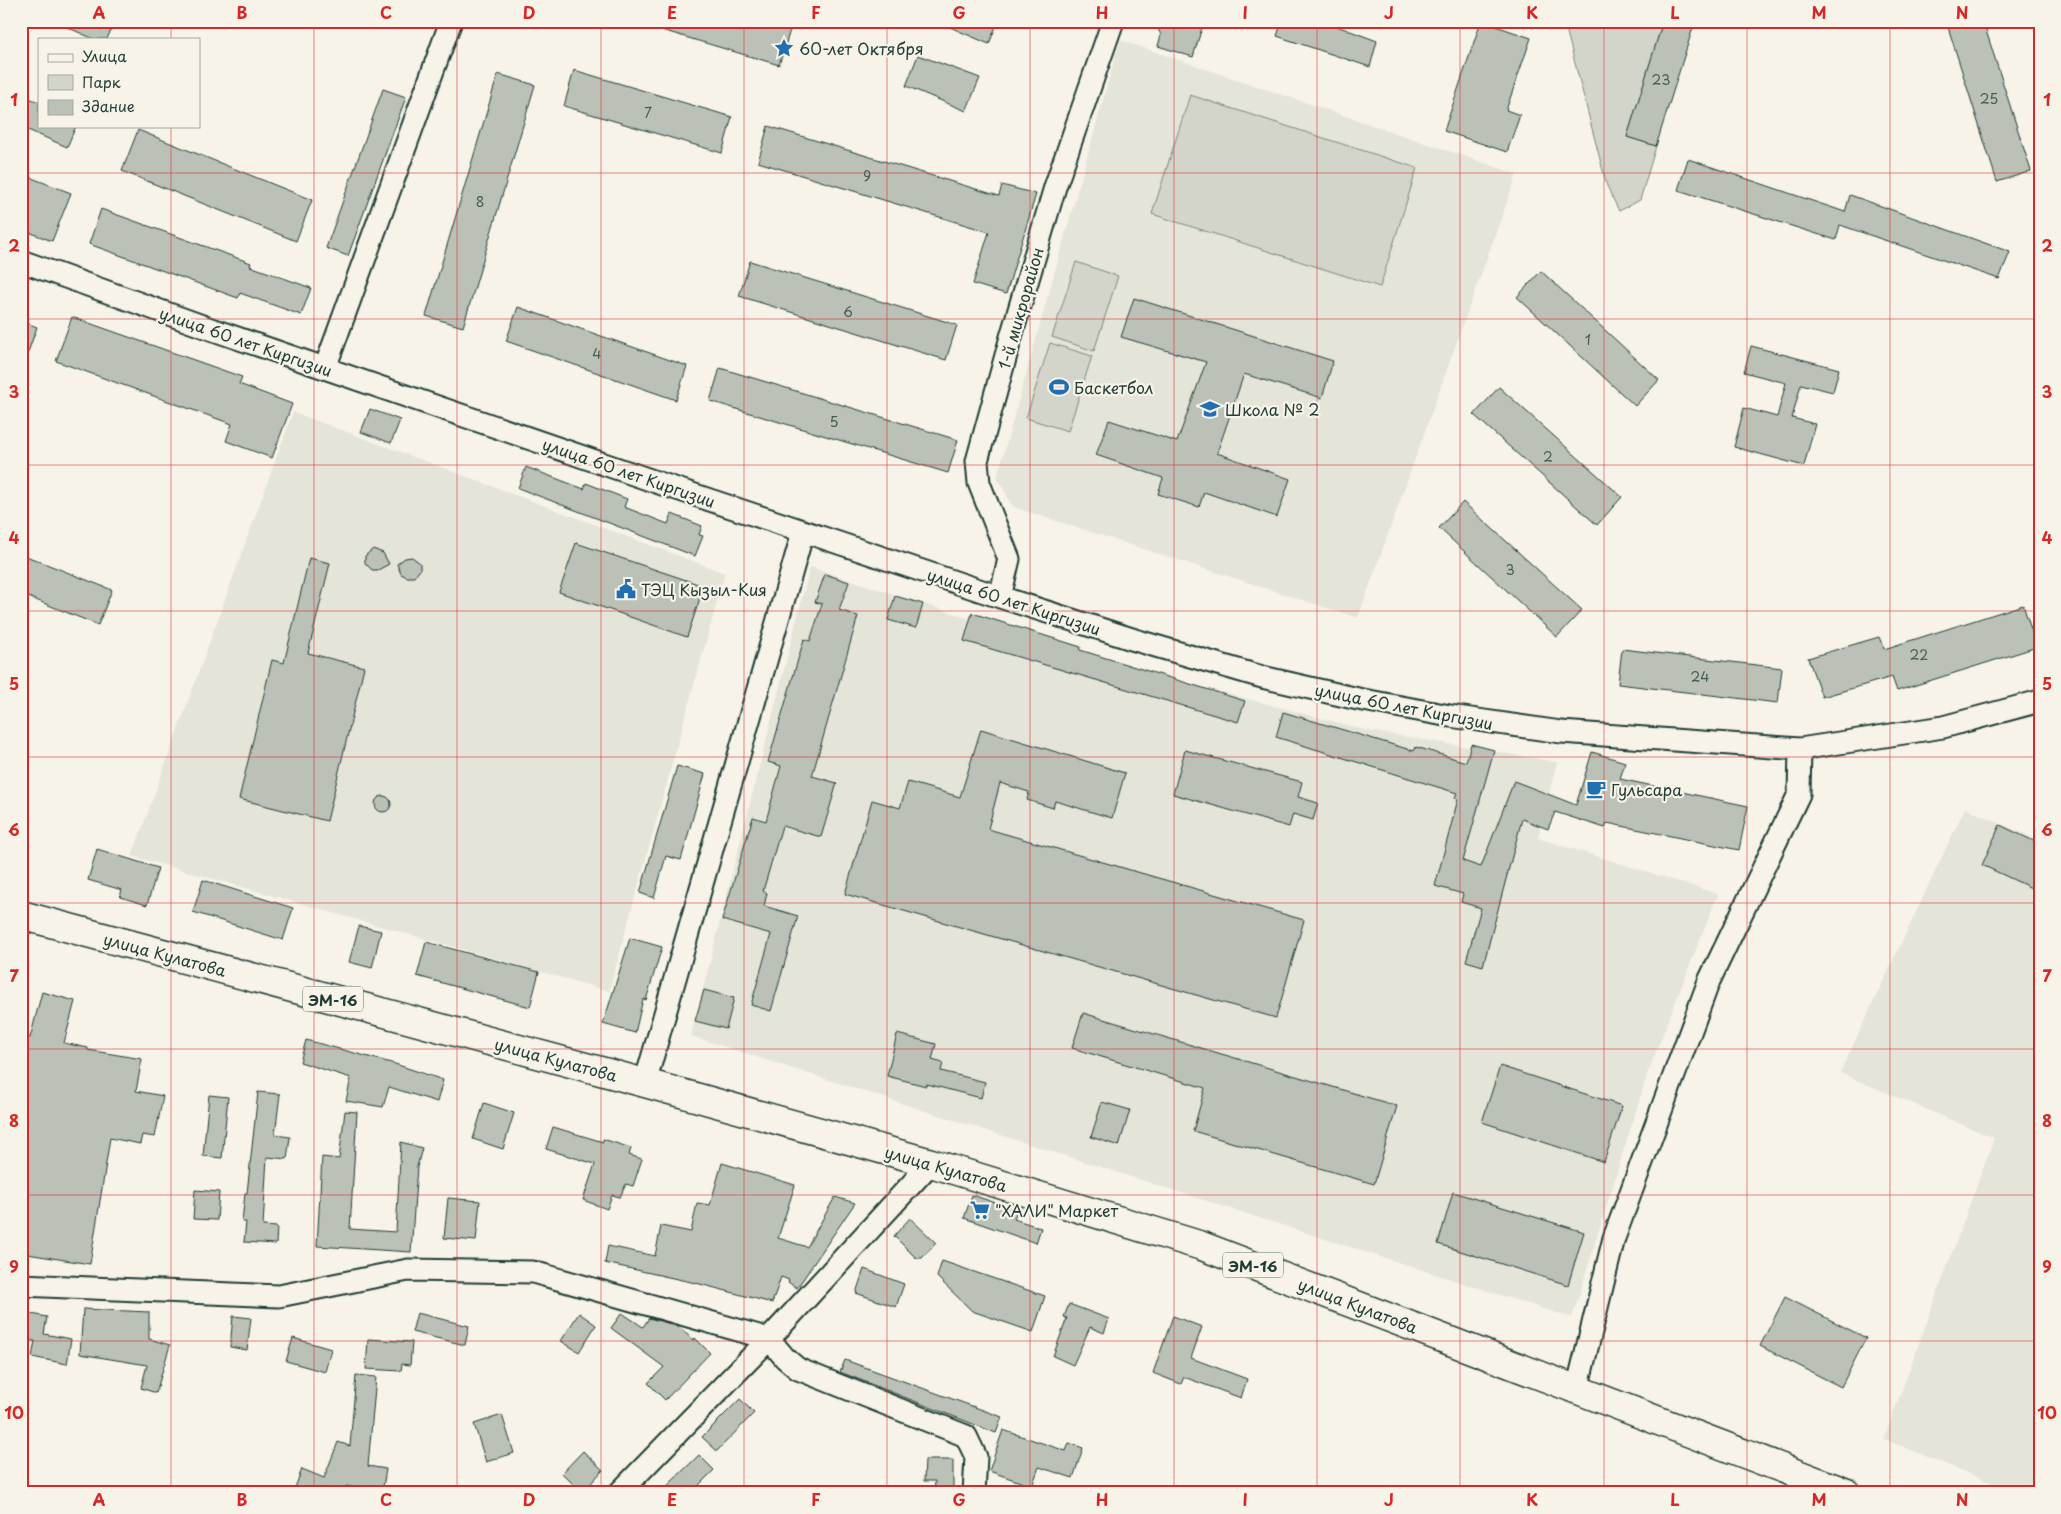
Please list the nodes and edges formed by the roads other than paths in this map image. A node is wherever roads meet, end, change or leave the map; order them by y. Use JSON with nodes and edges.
{"nodes":[{"id":1,"x":451,"y":21,"type":"edge"},
{"id":2,"x":1113,"y":21,"type":"edge"},
{"id":3,"x":21,"y":261,"type":"edge"},
{"id":4,"x":325,"y":368,"type":"junction"},
{"id":5,"x":803,"y":532,"type":"junction"},
{"id":6,"x":1000,"y":597,"type":"junction"},
{"id":7,"x":2040,"y":701,"type":"edge"},
{"id":8,"x":1800,"y":749,"type":"junction"},
{"id":9,"x":21,"y":916,"type":"edge"},
{"id":10,"x":645,"y":1083,"type":"junction"},
{"id":11,"x":931,"y":1163,"type":"junction"},
{"id":12,"x":21,"y":1285,"type":"edge"},
{"id":13,"x":769,"y":1339,"type":"junction"},
{"id":14,"x":1577,"y":1389,"type":"junction"},
{"id":15,"x":619,"y":1493,"type":"edge"},
{"id":16,"x":974,"y":1493,"type":"edge"},
{"id":17,"x":1847,"y":1493,"type":"edge"}],
"edges":[{"from":1,"to":4,"type":"street"},
{"from":2,"to":6,"type":"street","name":"1-й микрорайон"},
{"from":3,"to":4,"type":"street","name":"улица 60 лет Киргизии"},
{"from":4,"to":5,"type":"street","name":"улица 60 лет Киргизии"},
{"from":5,"to":6,"type":"street","name":"улица 60 лет Киргизии"},
{"from":5,"to":10,"type":"street"},
{"from":6,"to":8,"type":"street","name":"улица 60 лет Киргизии"},
{"from":7,"to":8,"type":"street","name":"улица 60 лет Киргизии"},
{"from":8,"to":14,"type":"street"},
{"from":9,"to":10,"type":"highway","name":"улица Кулатова","number":"ЭМ-16"},
{"from":10,"to":11,"type":"highway","name":"улица Кулатова","number":"ЭМ-16"},
{"from":11,"to":13,"type":"street"},
{"from":11,"to":14,"type":"highway","name":"улица Кулатова","number":"ЭМ-16"},
{"from":12,"to":13,"type":"street"},
{"from":13,"to":15,"type":"street"},
{"from":13,"to":16,"type":"street"},
{"from":14,"to":17,"type":"highway","name":"улица Кулатова","number":"ЭМ-16"}]}
